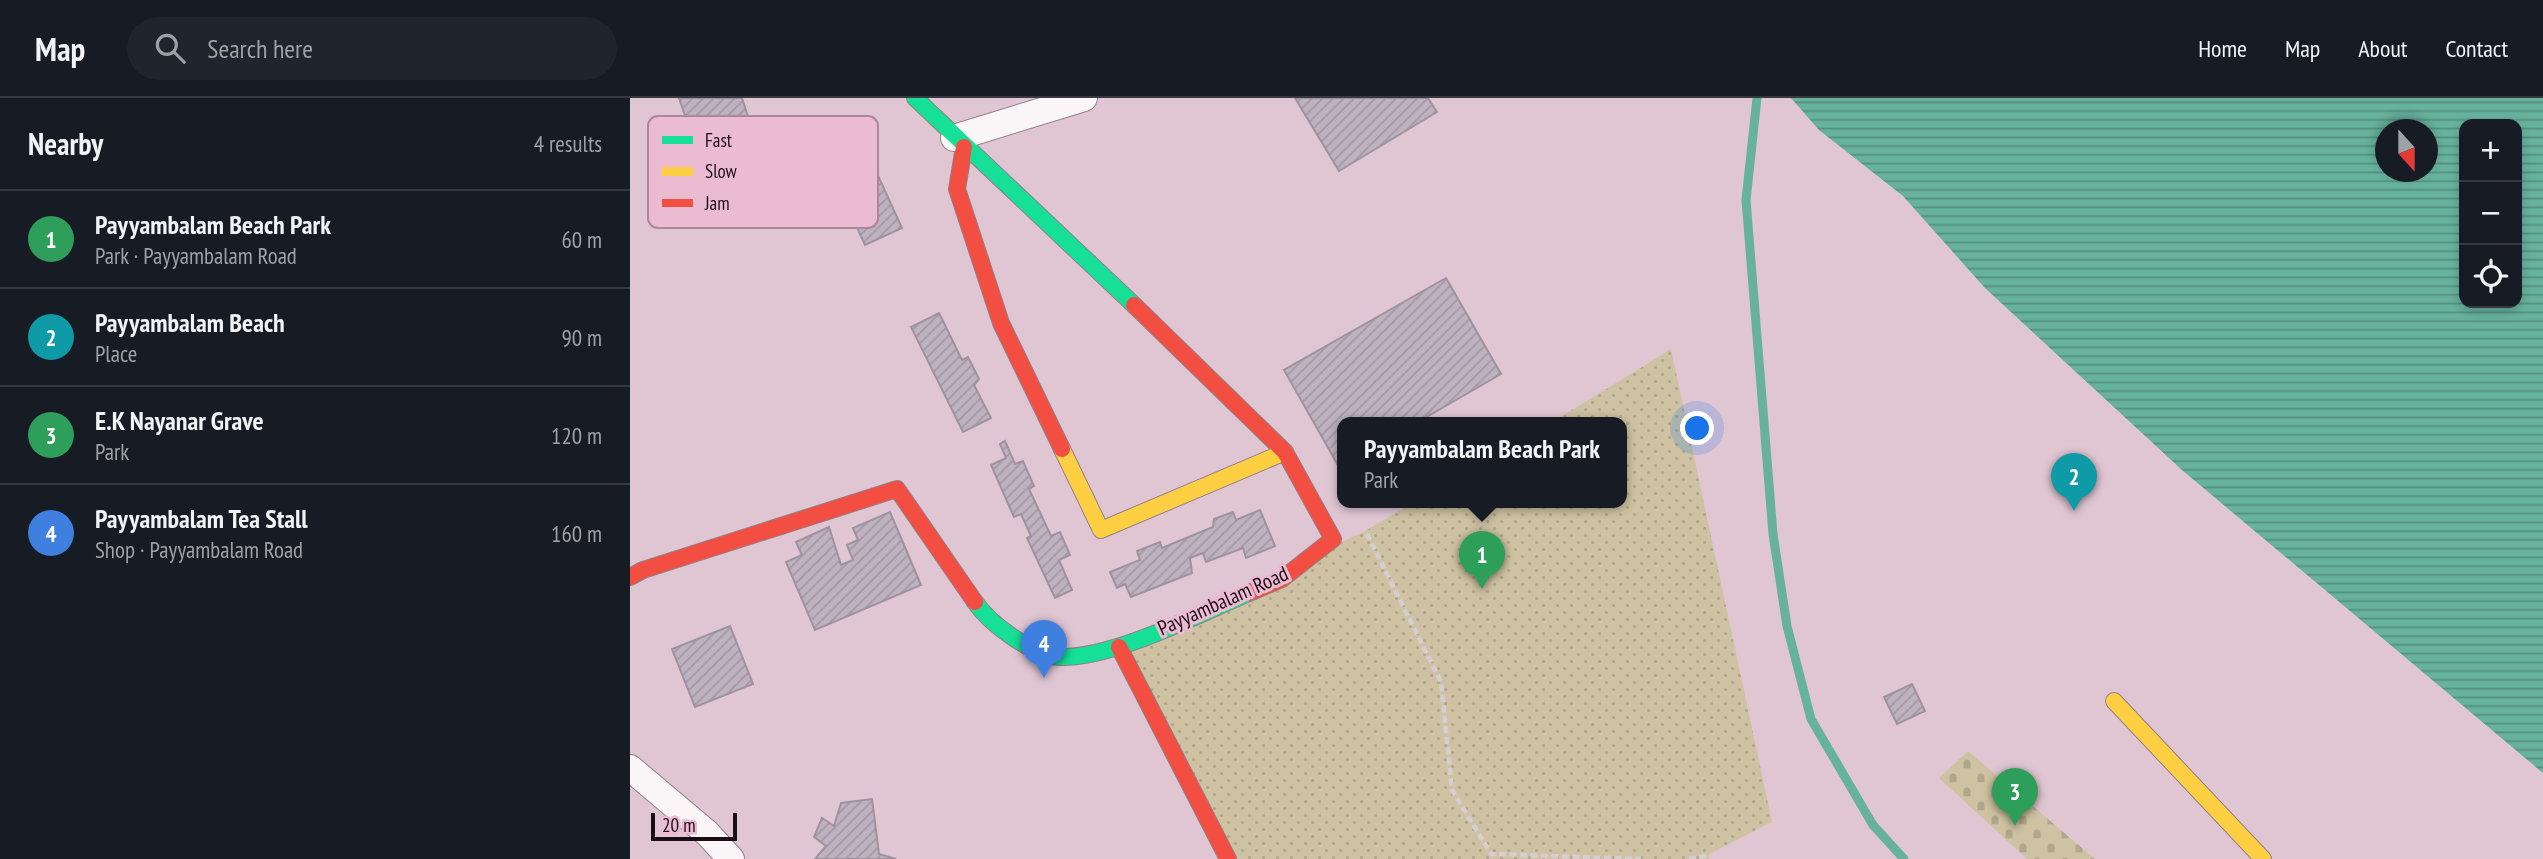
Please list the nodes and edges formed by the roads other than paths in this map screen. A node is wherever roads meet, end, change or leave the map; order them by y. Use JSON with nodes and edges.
{"nodes":[{"id":1,"x":915,"y":98,"type":"edge"},
{"id":2,"x":1084,"y":98,"type":"edge"},
{"id":3,"x":959,"y":143,"type":"junction"},
{"id":4,"x":1285,"y":452,"type":"junction"},
{"id":5,"x":630,"y":577,"type":"edge"},
{"id":6,"x":1119,"y":647,"type":"junction"},
{"id":7,"x":2114,"y":701,"type":"dead end"},
{"id":8,"x":630,"y":768,"type":"edge"},
{"id":9,"x":731,"y":859,"type":"edge"},
{"id":10,"x":1228,"y":859,"type":"edge"},
{"id":11,"x":2263,"y":859,"type":"edge"}],
"edges":[{"from":1,"to":3,"type":"street"},
{"from":2,"to":3,"type":"street"},
{"from":3,"to":4,"type":"street"},
{"from":3,"to":4,"type":"street"},
{"from":4,"to":6,"type":"street","name":"Payyambalam Road"},
{"from":5,"to":6,"type":"street","name":"Payyambalam Road"},
{"from":6,"to":10,"type":"street"},
{"from":7,"to":11,"type":"street"},
{"from":8,"to":9,"type":"street"}]}
